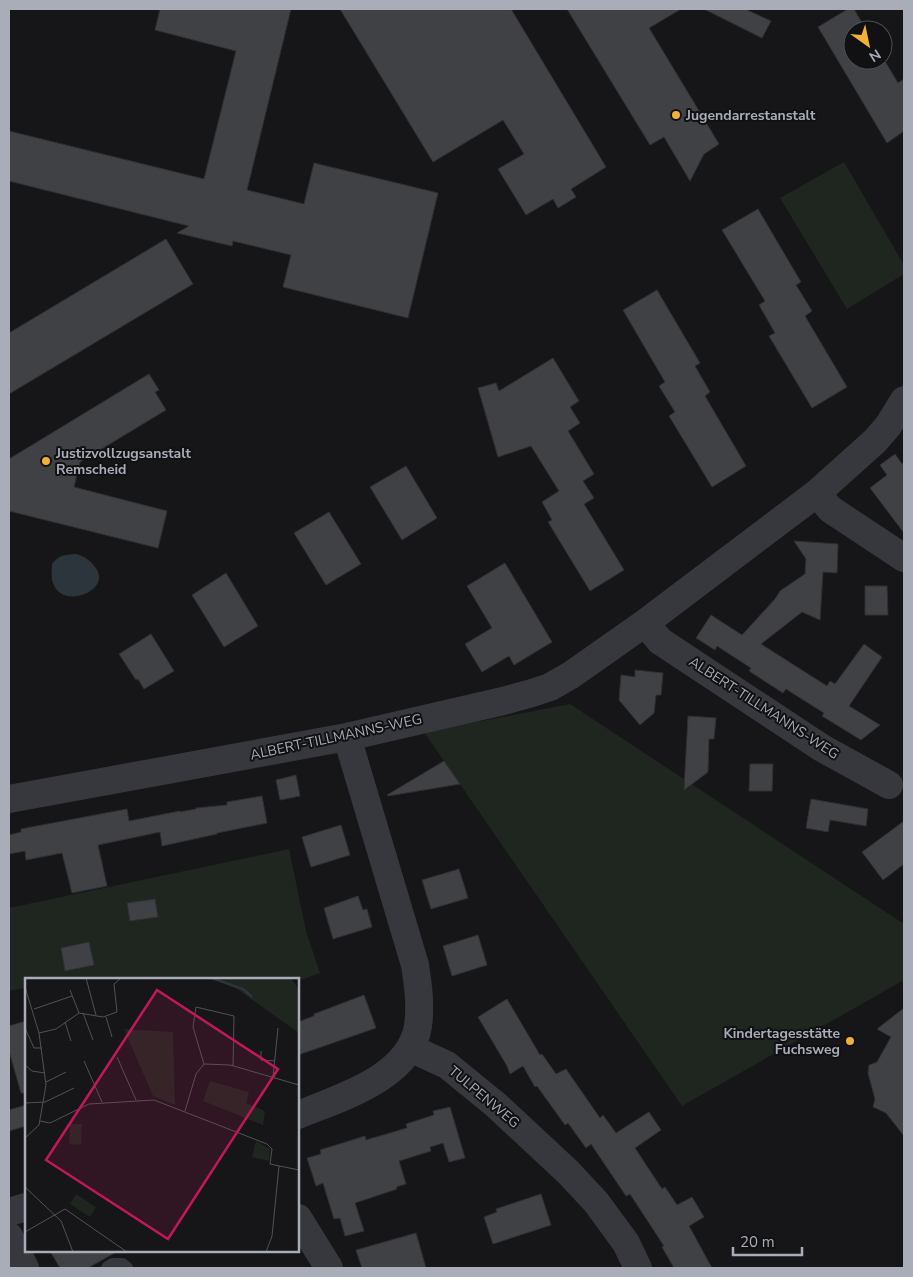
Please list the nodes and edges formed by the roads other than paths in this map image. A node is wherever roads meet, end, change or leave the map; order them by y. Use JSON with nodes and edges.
{"nodes":[{"id":1,"x":904,"y":400,"type":"edge"},
{"id":2,"x":817,"y":492,"type":"junction"},
{"id":3,"x":904,"y":558,"type":"edge"},
{"id":4,"x":645,"y":623,"type":"junction"},
{"id":5,"x":347,"y":737,"type":"junction"},
{"id":6,"x":889,"y":785,"type":"dead end"},
{"id":7,"x":9,"y":799,"type":"edge"},
{"id":8,"x":410,"y":1048,"type":"junction"},
{"id":9,"x":299,"y":1116,"type":"edge"},
{"id":10,"x":25,"y":1207,"type":"edge"},
{"id":11,"x":9,"y":1212,"type":"edge"},
{"id":12,"x":299,"y":1220,"type":"edge"},
{"id":13,"x":9,"y":1236,"type":"edge"},
{"id":14,"x":25,"y":1268,"type":"edge"},
{"id":15,"x":108,"y":1268,"type":"edge"},
{"id":16,"x":126,"y":1268,"type":"edge"},
{"id":17,"x":329,"y":1268,"type":"edge"},
{"id":18,"x":638,"y":1268,"type":"edge"}],
"edges":[{"from":1,"to":2,"type":"street","name":"ALBERT-TILLMANNS-WEG"},
{"from":2,"to":3,"type":"street"},
{"from":2,"to":4,"type":"street","name":"ALBERT-TILLMANNS-WEG"},
{"from":4,"to":5,"type":"street","name":"ALBERT-TILLMANNS-WEG"},
{"from":4,"to":6,"type":"street","name":"ALBERT-TILLMANNS-WEG"},
{"from":5,"to":7,"type":"street","name":"ALBERT-TILLMANNS-WEG"},
{"from":5,"to":8,"type":"street"},
{"from":8,"to":9,"type":"street"},
{"from":8,"to":18,"type":"street","name":"TULPENWEG"},
{"from":10,"to":11,"type":"street"},
{"from":12,"to":17,"type":"street"},
{"from":13,"to":14,"type":"street"},
{"from":15,"to":16,"type":"lane"}]}
